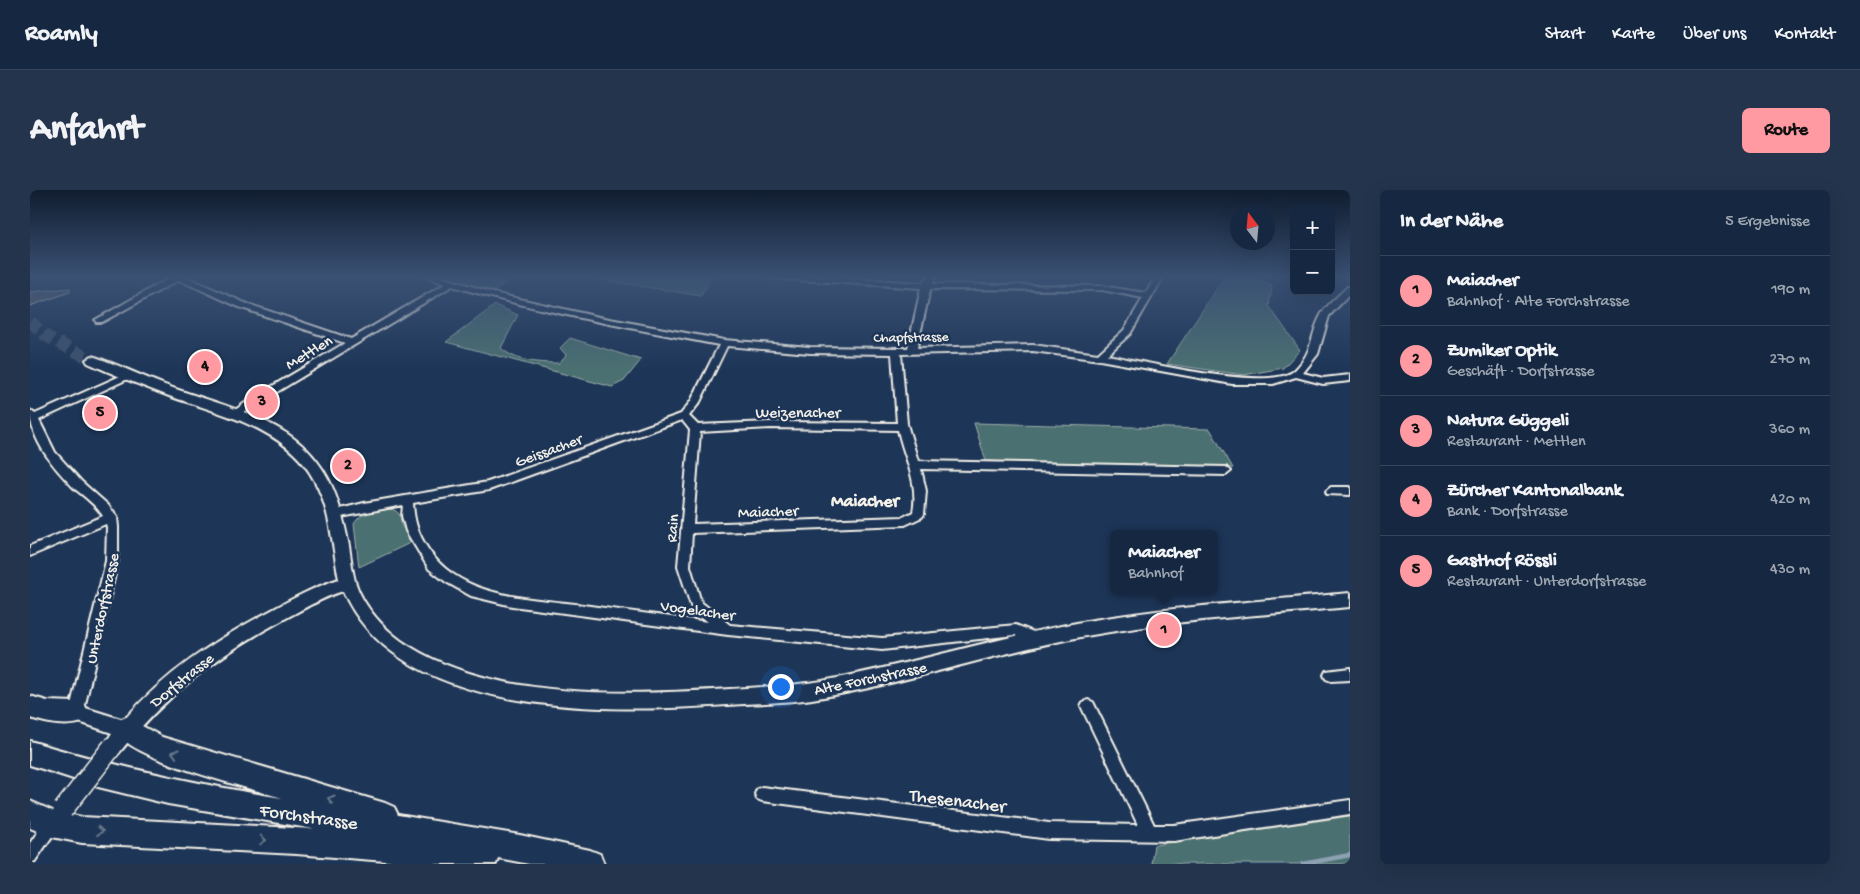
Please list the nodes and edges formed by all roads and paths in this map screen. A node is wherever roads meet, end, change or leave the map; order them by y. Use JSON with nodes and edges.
{"nodes":[{"id":1,"x":123,"y":307,"type":"edge"},
{"id":2,"x":245,"y":307,"type":"edge"},
{"id":3,"x":410,"y":307,"type":"edge"},
{"id":4,"x":547,"y":307,"type":"edge"},
{"id":5,"x":921,"y":307,"type":"edge"},
{"id":6,"x":1142,"y":307,"type":"edge"},
{"id":7,"x":1333,"y":307,"type":"edge"},
{"id":8,"x":99,"y":320,"type":"dead end"},
{"id":9,"x":351,"y":342,"type":"junction"},
{"id":10,"x":724,"y":342,"type":"junction"},
{"id":11,"x":912,"y":350,"type":"junction"},
{"id":12,"x":896,"y":351,"type":"junction"},
{"id":13,"x":1100,"y":357,"type":"junction"},
{"id":14,"x":92,"y":360,"type":"tunnel mouth"},
{"id":15,"x":1297,"y":374,"type":"junction"},
{"id":16,"x":127,"y":376,"type":"junction"},
{"id":17,"x":1350,"y":378,"type":"edge"},
{"id":18,"x":234,"y":415,"type":"junction"},
{"id":19,"x":32,"y":416,"type":"edge"},
{"id":20,"x":684,"y":416,"type":"junction"},
{"id":21,"x":902,"y":426,"type":"junction"},
{"id":22,"x":695,"y":429,"type":"junction"},
{"id":23,"x":915,"y":465,"type":"junction"},
{"id":24,"x":1226,"y":471,"type":"dead end"},
{"id":25,"x":1350,"y":491,"type":"edge"},
{"id":26,"x":1331,"y":492,"type":"dead end"},
{"id":27,"x":408,"y":500,"type":"junction"},
{"id":28,"x":336,"y":514,"type":"junction"},
{"id":29,"x":111,"y":517,"type":"junction"},
{"id":30,"x":688,"y":529,"type":"junction"},
{"id":31,"x":30,"y":552,"type":"edge"},
{"id":32,"x":348,"y":583,"type":"junction"},
{"id":33,"x":1350,"y":600,"type":"edge"},
{"id":34,"x":728,"y":630,"type":"junction"},
{"id":35,"x":1037,"y":639,"type":"junction"},
{"id":36,"x":1350,"y":674,"type":"edge"},
{"id":37,"x":1332,"y":675,"type":"dead end"},
{"id":38,"x":1088,"y":706,"type":"dead end"},
{"id":39,"x":30,"y":707,"type":"edge"},
{"id":40,"x":76,"y":713,"type":"junction"},
{"id":41,"x":119,"y":738,"type":"junction"},
{"id":42,"x":30,"y":753,"type":"edge"},
{"id":43,"x":30,"y":767,"type":"edge"},
{"id":44,"x":762,"y":794,"type":"dead end"},
{"id":45,"x":1350,"y":807,"type":"edge"},
{"id":46,"x":48,"y":816,"type":"edge"},
{"id":47,"x":444,"y":834,"type":"junction"},
{"id":48,"x":1150,"y":834,"type":"junction"},
{"id":49,"x":486,"y":855,"type":"junction"},
{"id":50,"x":30,"y":856,"type":"edge"},
{"id":51,"x":531,"y":864,"type":"edge"},
{"id":52,"x":590,"y":864,"type":"edge"}],
"edges":[{"from":1,"to":8,"type":"street"},
{"from":2,"to":9,"type":"street"},
{"from":3,"to":9,"type":"street","name":"Mettlen"},
{"from":4,"to":10,"type":"street","name":"Chapfstrasse"},
{"from":5,"to":11,"type":"street"},
{"from":6,"to":13,"type":"street"},
{"from":7,"to":15,"type":"street"},
{"from":9,"to":18,"type":"street","name":"Mettlen"},
{"from":10,"to":12,"type":"street","name":"Chapfstrasse"},
{"from":10,"to":20,"type":"street"},
{"from":11,"to":12,"type":"street","name":"Chapfstrasse"},
{"from":11,"to":13,"type":"street","name":"Chapfstrasse"},
{"from":12,"to":21,"type":"street","name":"Maiacher"},
{"from":13,"to":15,"type":"street","name":"Chapfstrasse"},
{"from":14,"to":16,"type":"street"},
{"from":15,"to":17,"type":"street"},
{"from":16,"to":18,"type":"street"},
{"from":16,"to":19,"type":"street"},
{"from":18,"to":28,"type":"street"},
{"from":19,"to":29,"type":"street"},
{"from":20,"to":22,"type":"street"},
{"from":20,"to":27,"type":"street","name":"Geissacher"},
{"from":21,"to":22,"type":"street","name":"Weizenacher"},
{"from":21,"to":23,"type":"street","name":"Maiacher"},
{"from":22,"to":30,"type":"street","name":"Rain"},
{"from":23,"to":24,"type":"street"},
{"from":23,"to":30,"type":"street","name":"Maiacher"},
{"from":25,"to":26,"type":"street"},
{"from":27,"to":28,"type":"street","name":"Geissacher"},
{"from":27,"to":34,"type":"street","name":"Vogelacher"},
{"from":28,"to":32,"type":"street","name":"Alte Forchstrasse"},
{"from":29,"to":31,"type":"street"},
{"from":29,"to":40,"type":"street","name":"Unterdorfstrasse"},
{"from":30,"to":34,"type":"street","name":"Rain"},
{"from":32,"to":35,"type":"street","name":"Alte Forchstrasse"},
{"from":32,"to":41,"type":"street","name":"Dorfstrasse"},
{"from":33,"to":35,"type":"street","name":"Alte Forchstrasse"},
{"from":34,"to":35,"type":"street","name":"Vogelacher"},
{"from":36,"to":37,"type":"street"},
{"from":38,"to":48,"type":"street"},
{"from":39,"to":40,"type":"highway"},
{"from":40,"to":41,"type":"street"},
{"from":41,"to":46,"type":"street","name":"Dorfstrasse","bridge":true},
{"from":47,"to":41,"type":"highway","one_way":true},
{"from":42,"to":47,"type":"highway","name":"Forchstrasse"},
{"from":43,"to":49,"type":"highway","name":"Forchstrasse"},
{"from":44,"to":48,"type":"street","name":"Thesenacher"},
{"from":45,"to":48,"type":"street","name":"Thesenacher"},
{"from":46,"to":49,"type":"highway","one_way":true},
{"from":46,"to":50,"type":"street"},
{"from":47,"to":52,"type":"highway","name":"Forchstrasse"},
{"from":49,"to":51,"type":"highway","name":"Forchstrasse"}]}
